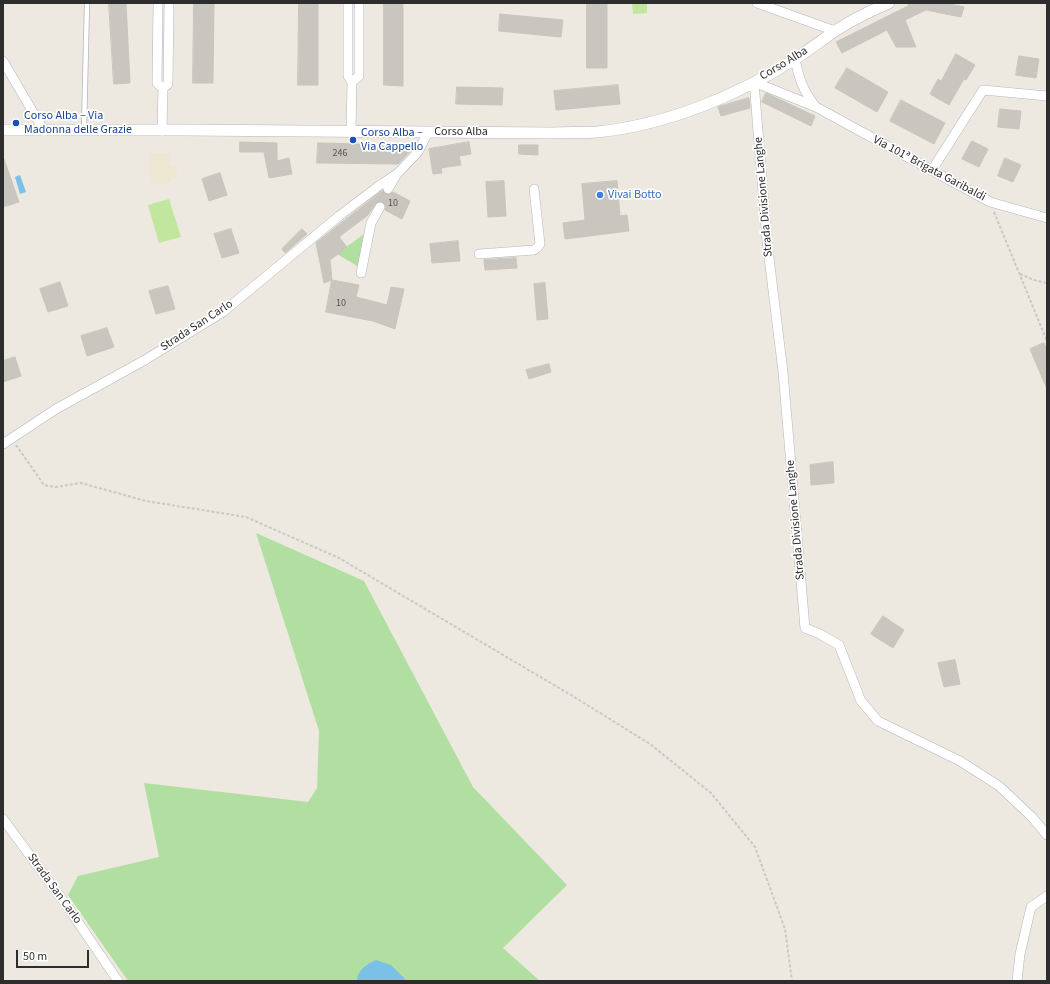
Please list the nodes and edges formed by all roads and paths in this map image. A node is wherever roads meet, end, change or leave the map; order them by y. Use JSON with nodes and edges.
{"nodes":[{"id":1,"x":87,"y":3,"type":"edge"},
{"id":2,"x":158,"y":3,"type":"edge"},
{"id":3,"x":169,"y":3,"type":"edge"},
{"id":4,"x":348,"y":3,"type":"edge"},
{"id":5,"x":360,"y":3,"type":"edge"},
{"id":6,"x":757,"y":3,"type":"edge"},
{"id":7,"x":889,"y":3,"type":"edge"},
{"id":8,"x":835,"y":31,"type":"junction"},
{"id":9,"x":795,"y":59,"type":"junction"},
{"id":10,"x":3,"y":61,"type":"edge"},
{"id":11,"x":352,"y":82,"type":"junction"},
{"id":12,"x":754,"y":82,"type":"junction"},
{"id":13,"x":163,"y":88,"type":"junction"},
{"id":14,"x":1047,"y":96,"type":"edge"},
{"id":15,"x":816,"y":107,"type":"junction"},
{"id":16,"x":3,"y":130,"type":"edge"},
{"id":17,"x":44,"y":131,"type":"junction"},
{"id":18,"x":84,"y":131,"type":"junction"},
{"id":19,"x":162,"y":131,"type":"junction"},
{"id":20,"x":351,"y":131,"type":"junction"},
{"id":21,"x":428,"y":132,"type":"junction"},
{"id":22,"x":932,"y":170,"type":"junction"},
{"id":23,"x":397,"y":174,"type":"junction"},
{"id":24,"x":388,"y":189,"type":"tunnel mouth"},
{"id":25,"x":534,"y":189,"type":"dead end"},
{"id":26,"x":990,"y":202,"type":"junction"},
{"id":27,"x":380,"y":207,"type":"tunnel mouth"},
{"id":28,"x":1047,"y":218,"type":"edge"},
{"id":29,"x":479,"y":254,"type":"dead end"},
{"id":30,"x":361,"y":273,"type":"dead end"},
{"id":31,"x":1019,"y":273,"type":"junction"},
{"id":32,"x":1047,"y":282,"type":"edge"},
{"id":33,"x":1047,"y":341,"type":"edge"},
{"id":34,"x":11,"y":439,"type":"junction"},
{"id":35,"x":3,"y":444,"type":"edge"},
{"id":36,"x":3,"y":819,"type":"edge"},
{"id":37,"x":1047,"y":835,"type":"edge"},
{"id":38,"x":1047,"y":896,"type":"edge"},
{"id":39,"x":118,"y":981,"type":"edge"},
{"id":40,"x":792,"y":981,"type":"edge"},
{"id":41,"x":1017,"y":981,"type":"edge"}],
"edges":[{"from":1,"to":18,"type":"lane"},
{"from":2,"to":13,"type":"street"},
{"from":3,"to":13,"type":"street"},
{"from":4,"to":11,"type":"street"},
{"from":5,"to":11,"type":"street"},
{"from":6,"to":8,"type":"street"},
{"from":7,"to":8,"type":"street","name":"Corso Alba"},
{"from":8,"to":9,"type":"street","name":"Corso Alba"},
{"from":9,"to":12,"type":"street","name":"Corso Alba"},
{"from":9,"to":15,"type":"street","name":"Via 101ª Brigata Garibaldi"},
{"from":10,"to":17,"type":"street"},
{"from":11,"to":20,"type":"street"},
{"from":12,"to":15,"type":"street","name":"Via 101ª Brigata Garibaldi"},
{"from":12,"to":21,"type":"street","name":"Corso Alba"},
{"from":12,"to":37,"type":"street","name":"Strada Divisione Langhe"},
{"from":13,"to":19,"type":"street"},
{"from":14,"to":22,"type":"street"},
{"from":15,"to":22,"type":"street","name":"Via 101ª Brigata Garibaldi"},
{"from":16,"to":17,"type":"street","name":"Corso Alba"},
{"from":17,"to":18,"type":"street","name":"Corso Alba"},
{"from":18,"to":19,"type":"street","name":"Corso Alba"},
{"from":19,"to":20,"type":"street","name":"Corso Alba"},
{"from":20,"to":21,"type":"street","name":"Corso Alba"},
{"from":21,"to":23,"type":"street","name":"Strada San Carlo"},
{"from":22,"to":26,"type":"street","name":"Via 101ª Brigata Garibaldi"},
{"from":23,"to":24,"type":"street","name":"Strada San Carlo"},
{"from":23,"to":34,"type":"street","name":"Strada San Carlo"},
{"from":25,"to":29,"type":"street"},
{"from":26,"to":28,"type":"street","name":"Via 101ª Brigata Garibaldi"},
{"from":26,"to":31,"type":"path"},
{"from":27,"to":30,"type":"street"},
{"from":31,"to":32,"type":"path"},
{"from":31,"to":33,"type":"path"},
{"from":34,"to":35,"type":"street","name":"Strada San Carlo"},
{"from":34,"to":40,"type":"path"},
{"from":36,"to":39,"type":"street","name":"Strada San Carlo"},
{"from":38,"to":41,"type":"street"}]}
